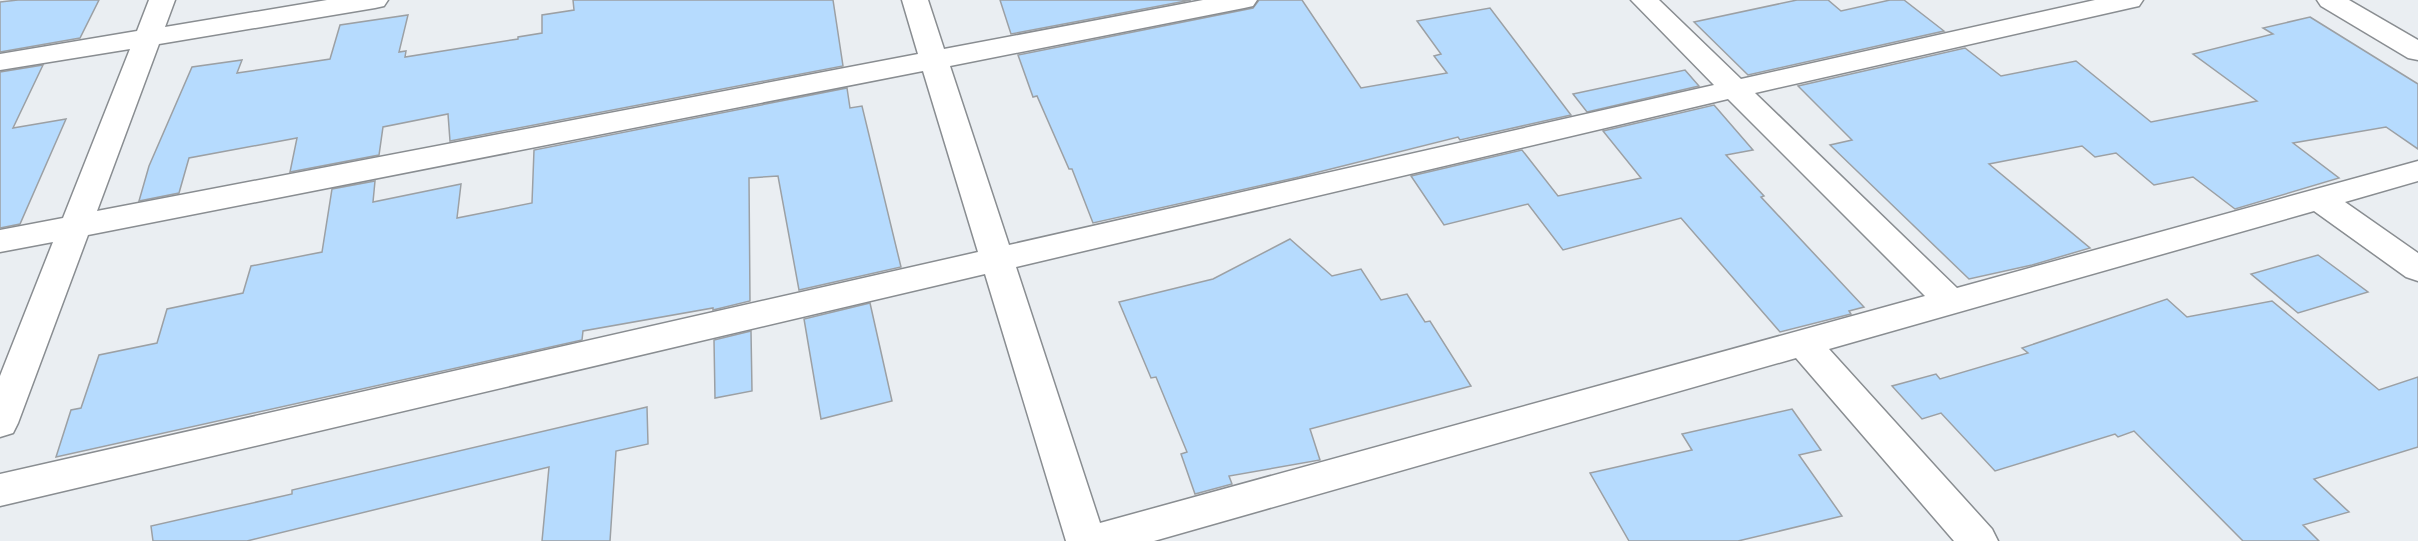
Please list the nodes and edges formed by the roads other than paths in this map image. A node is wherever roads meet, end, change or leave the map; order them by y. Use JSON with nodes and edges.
{"nodes":[{"id":1,"x":162,"y":0,"type":"edge"},
{"id":2,"x":375,"y":0,"type":"edge"},
{"id":3,"x":915,"y":0,"type":"edge"},
{"id":4,"x":1244,"y":0,"type":"edge"},
{"id":5,"x":1644,"y":0,"type":"edge"},
{"id":6,"x":2130,"y":0,"type":"edge"},
{"id":7,"x":2330,"y":0,"type":"edge"},
{"id":8,"x":147,"y":38,"type":"junction"},
{"id":9,"x":2418,"y":52,"type":"edge"},
{"id":10,"x":933,"y":58,"type":"junction"},
{"id":11,"x":0,"y":62,"type":"edge"},
{"id":12,"x":1734,"y":88,"type":"junction"},
{"id":13,"x":2418,"y":171,"type":"edge"},
{"id":14,"x":2319,"y":199,"type":"junction"},
{"id":15,"x":77,"y":225,"type":"junction"},
{"id":16,"x":0,"y":241,"type":"edge"},
{"id":17,"x":996,"y":261,"type":"junction"},
{"id":18,"x":2418,"y":269,"type":"edge"},
{"id":19,"x":1951,"y":302,"type":"junction"},
{"id":20,"x":1803,"y":344,"type":"junction"},
{"id":21,"x":0,"y":423,"type":"edge"},
{"id":22,"x":0,"y":490,"type":"edge"},
{"id":23,"x":1086,"y":541,"type":"edge"},
{"id":24,"x":1095,"y":541,"type":"edge"},
{"id":25,"x":1978,"y":541,"type":"edge"}],
"edges":[{"from":1,"to":8,"type":"street"},
{"from":2,"to":8,"type":"street"},
{"from":3,"to":10,"type":"street"},
{"from":4,"to":10,"type":"street"},
{"from":5,"to":12,"type":"street"},
{"from":6,"to":12,"type":"street"},
{"from":7,"to":9,"type":"street"},
{"from":8,"to":11,"type":"street"},
{"from":8,"to":15,"type":"street"},
{"from":10,"to":15,"type":"street"},
{"from":10,"to":17,"type":"street"},
{"from":12,"to":17,"type":"street"},
{"from":12,"to":19,"type":"street"},
{"from":13,"to":14,"type":"street"},
{"from":14,"to":18,"type":"street"},
{"from":14,"to":19,"type":"street"},
{"from":15,"to":16,"type":"street"},
{"from":15,"to":21,"type":"street"},
{"from":17,"to":22,"type":"street"},
{"from":17,"to":23,"type":"street"},
{"from":19,"to":20,"type":"street"},
{"from":20,"to":24,"type":"street"},
{"from":20,"to":25,"type":"street"}]}
